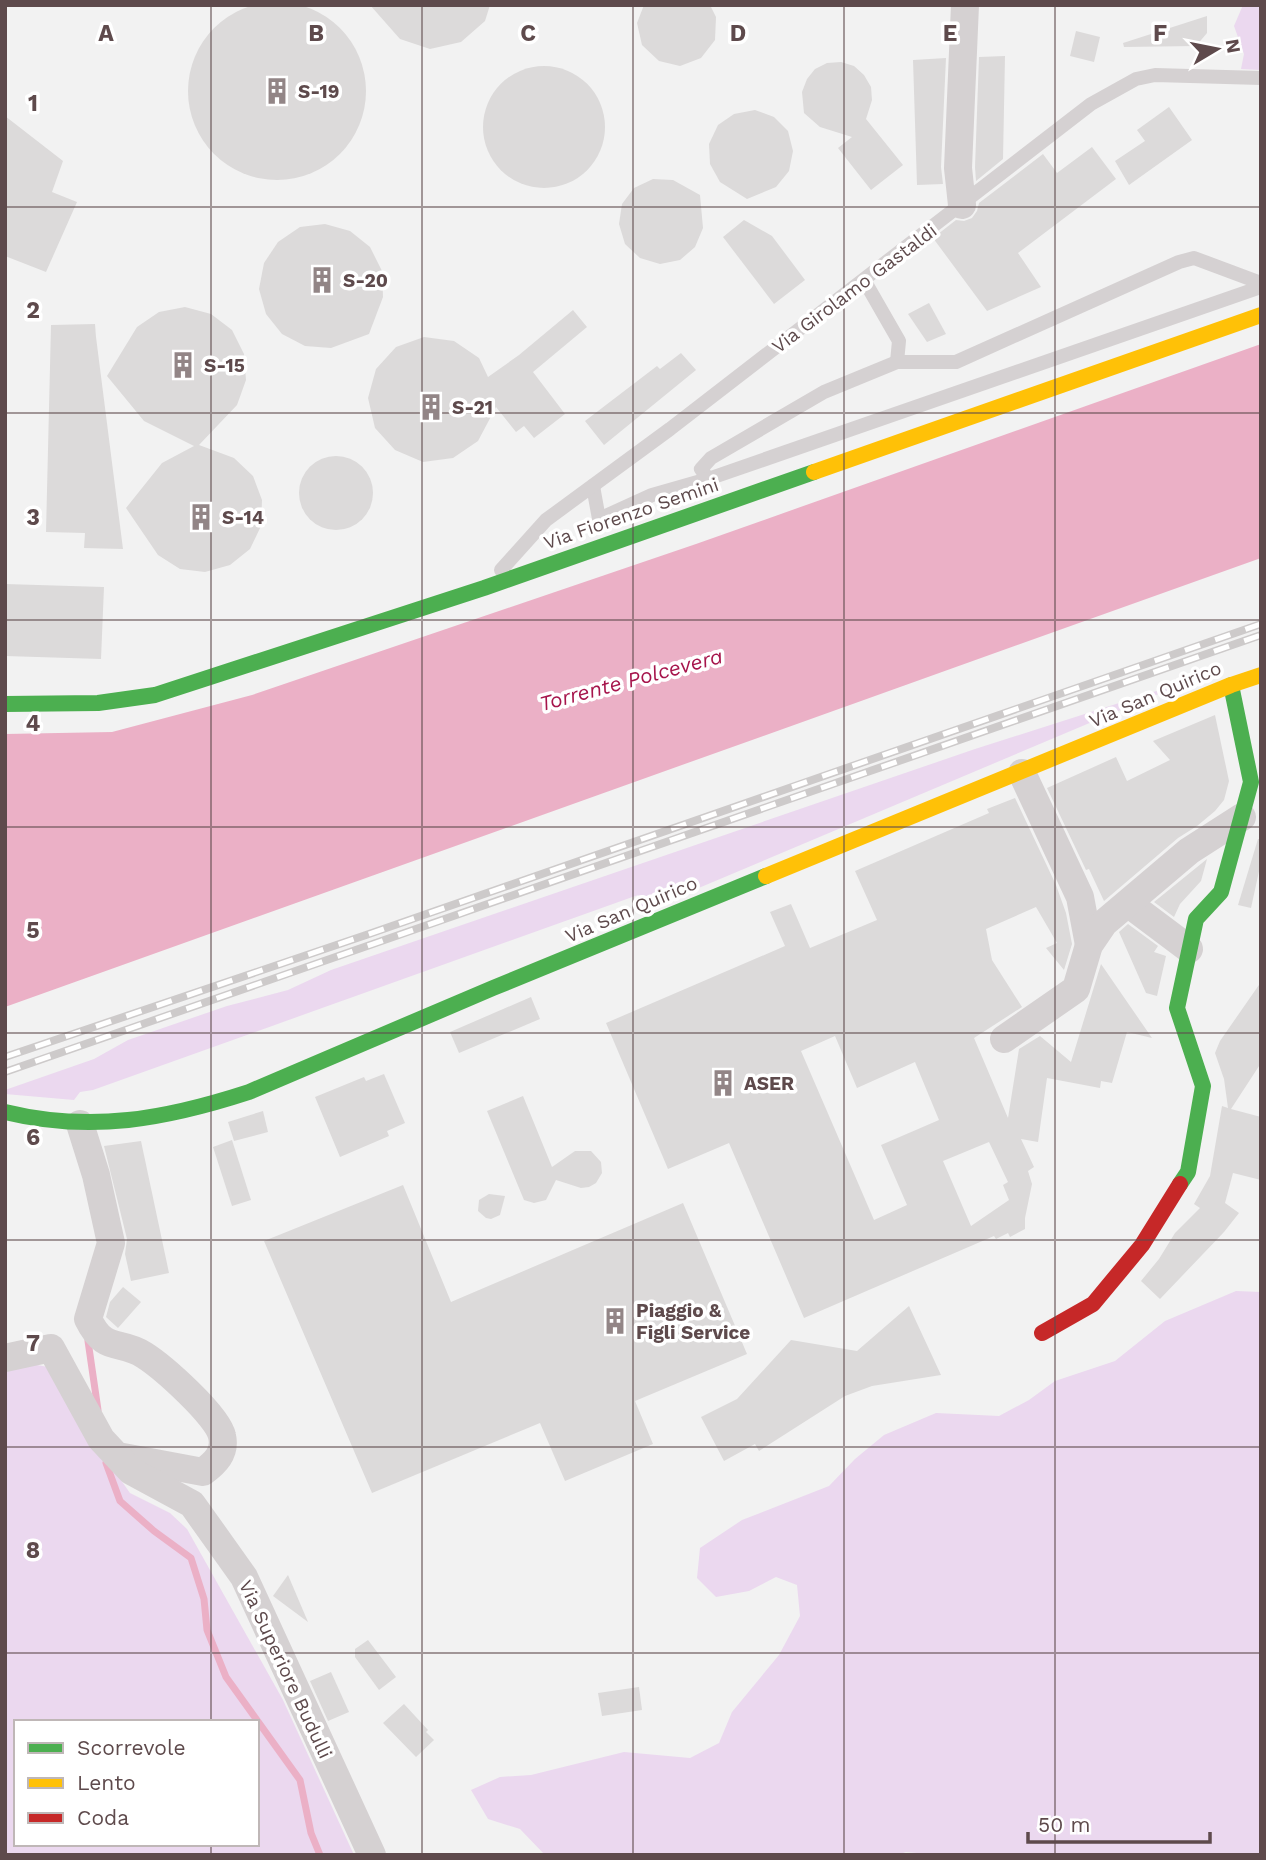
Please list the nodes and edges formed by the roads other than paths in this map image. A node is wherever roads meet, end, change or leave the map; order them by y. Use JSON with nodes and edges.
{"nodes":[{"id":1,"x":965,"y":5,"type":"edge"},
{"id":2,"x":1261,"y":78,"type":"edge"},
{"id":3,"x":962,"y":205,"type":"junction"},
{"id":4,"x":864,"y":280,"type":"junction"},
{"id":5,"x":1261,"y":285,"type":"edge"},
{"id":6,"x":1261,"y":316,"type":"edge"},
{"id":7,"x":897,"y":362,"type":"junction"},
{"id":8,"x":708,"y":479,"type":"junction"},
{"id":9,"x":593,"y":486,"type":"junction"},
{"id":10,"x":599,"y":519,"type":"junction"},
{"id":11,"x":626,"y":537,"type":"junction"},
{"id":12,"x":484,"y":588,"type":"junction"},
{"id":13,"x":1261,"y":676,"type":"edge"},
{"id":14,"x":1231,"y":685,"type":"junction"},
{"id":15,"x":5,"y":704,"type":"edge"},
{"id":16,"x":1022,"y":773,"type":"junction"},
{"id":17,"x":1242,"y":817,"type":"junction"},
{"id":18,"x":1129,"y":904,"type":"junction"},
{"id":19,"x":1089,"y":945,"type":"junction"},
{"id":20,"x":1189,"y":949,"type":"junction"},
{"id":21,"x":1004,"y":1039,"type":"dead end"},
{"id":22,"x":5,"y":1112,"type":"edge"},
{"id":23,"x":80,"y":1124,"type":"junction"},
{"id":24,"x":1042,"y":1333,"type":"dead end"},
{"id":25,"x":5,"y":1358,"type":"edge"},
{"id":26,"x":120,"y":1457,"type":"junction"},
{"id":27,"x":372,"y":1855,"type":"edge"}],
"edges":[{"from":1,"to":3,"type":"street"},
{"from":2,"to":3,"type":"lane","name":"Via Girolamo Gastaldi"},
{"from":3,"to":4,"type":"lane","name":"Via Girolamo Gastaldi"},
{"from":4,"to":7,"type":"lane"},
{"from":4,"to":9,"type":"lane","name":"Via Girolamo Gastaldi"},
{"from":5,"to":7,"type":"lane"},
{"from":5,"to":8,"type":"lane"},
{"from":6,"to":11,"type":"main road","name":"Via Fiorenzo Semini"},
{"from":7,"to":8,"type":"lane"},
{"from":8,"to":10,"type":"lane"},
{"from":9,"to":10,"type":"lane"},
{"from":9,"to":12,"type":"lane","name":"Via Girolamo Gastaldi"},
{"from":10,"to":11,"type":"lane"},
{"from":11,"to":12,"type":"main road","name":"Via Fiorenzo Semini"},
{"from":12,"to":15,"type":"main road","name":"Via Fiorenzo Semini"},
{"from":13,"to":14,"type":"main road","name":"Via San Quirico"},
{"from":14,"to":16,"type":"main road","name":"Via San Quirico"},
{"from":14,"to":17,"type":"main road"},
{"from":16,"to":19,"type":"street"},
{"from":16,"to":23,"type":"main road","name":"Via San Quirico"},
{"from":17,"to":18,"type":"street"},
{"from":17,"to":20,"type":"main road"},
{"from":18,"to":19,"type":"street"},
{"from":18,"to":20,"type":"street"},
{"from":19,"to":21,"type":"street"},
{"from":20,"to":24,"type":"main road"},
{"from":22,"to":23,"type":"main road","name":"Via San Quirico"},
{"from":23,"to":26,"type":"street"},
{"from":25,"to":26,"type":"street","name":"Via Superiore Budulli"},
{"from":26,"to":27,"type":"street","name":"Via Superiore Budulli"}]}
